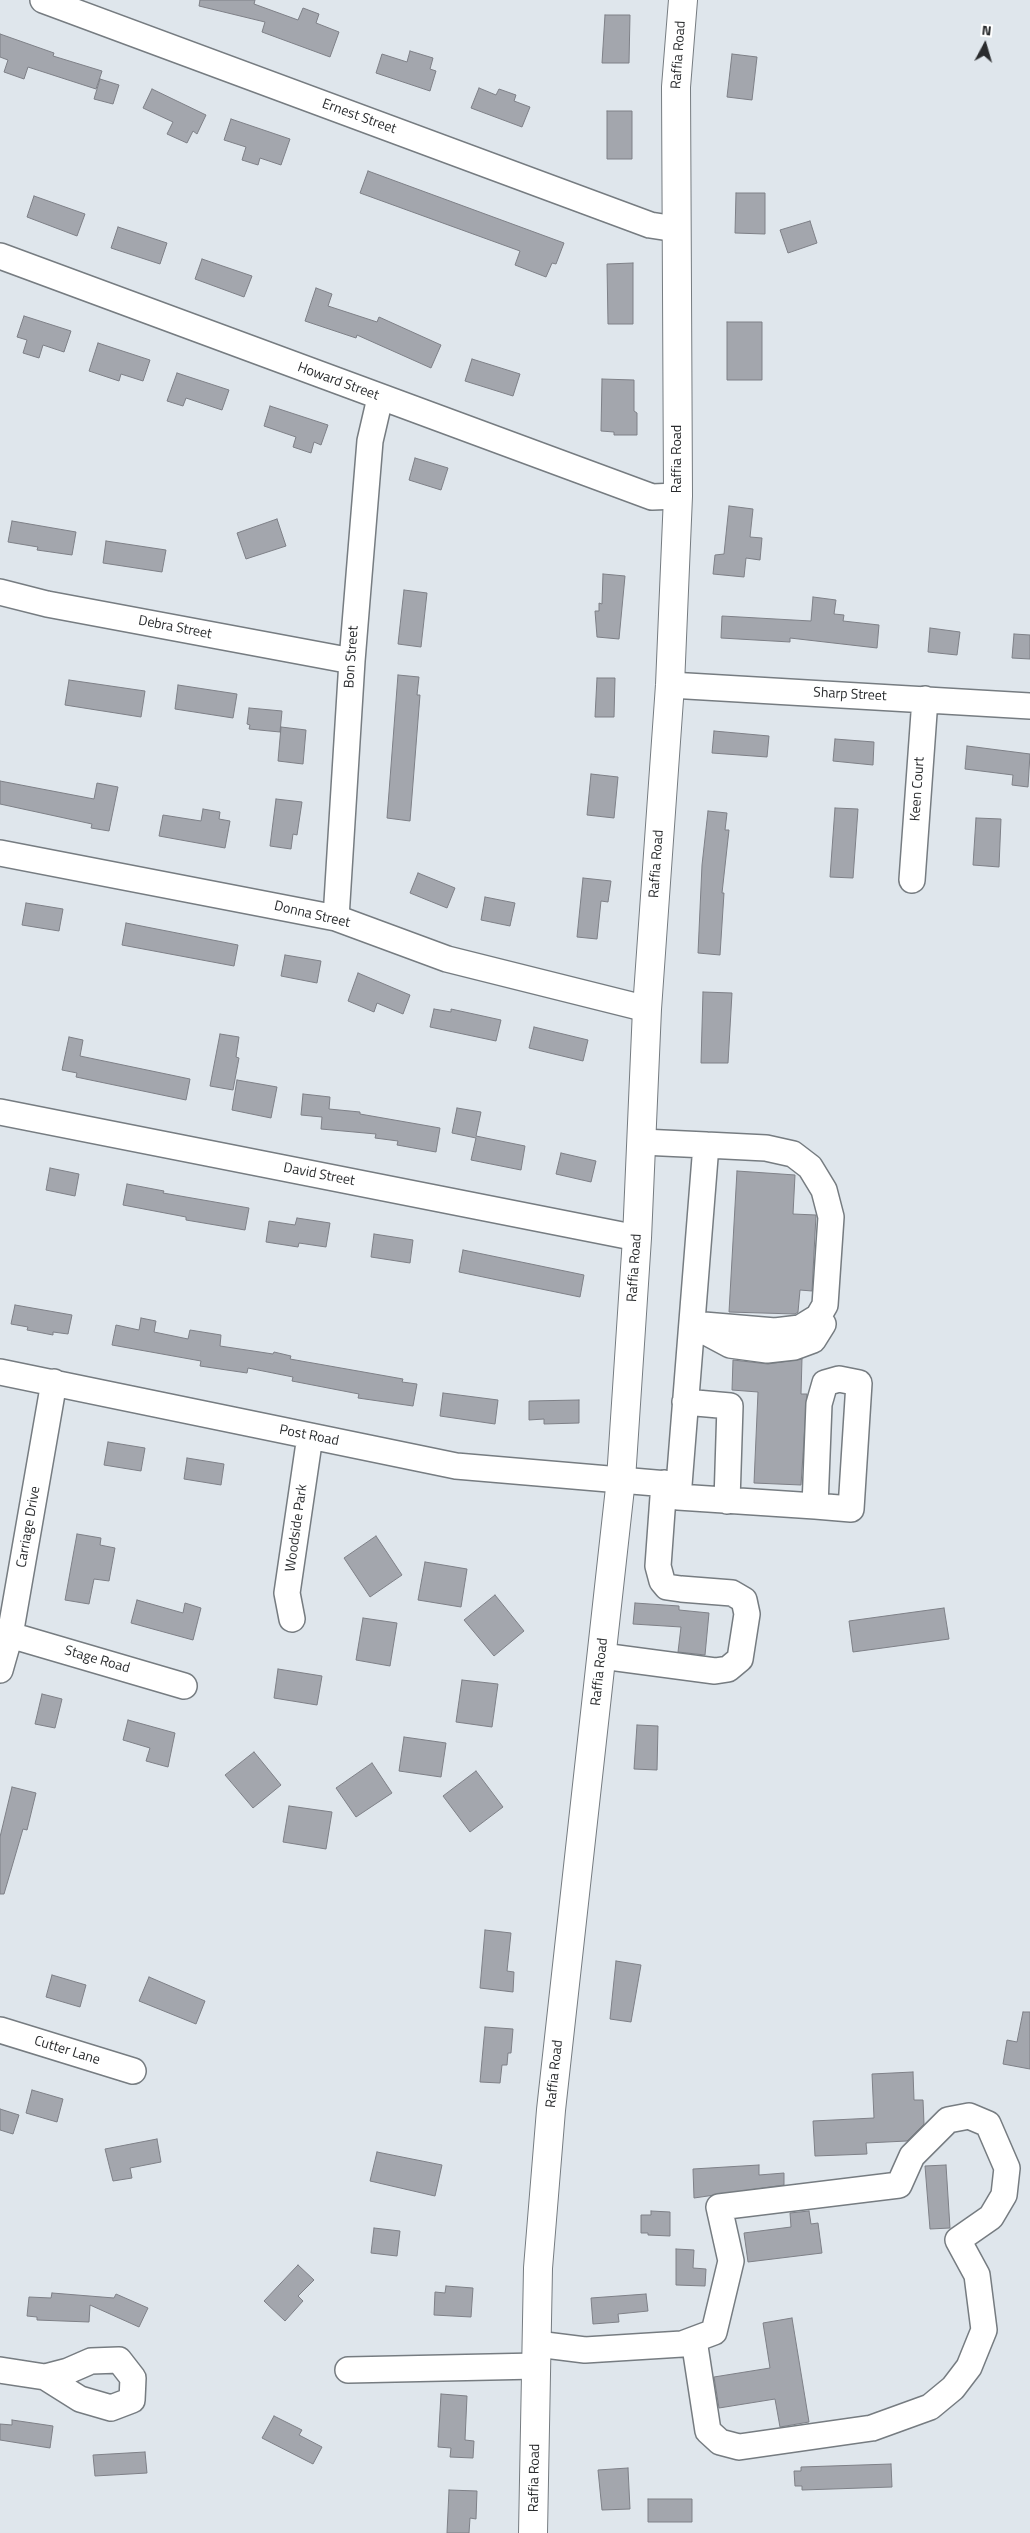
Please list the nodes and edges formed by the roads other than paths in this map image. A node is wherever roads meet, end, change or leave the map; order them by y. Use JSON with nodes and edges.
{"nodes":[{"id":1,"x":43,"y":0,"type":"edge"},
{"id":2,"x":683,"y":0,"type":"edge"},
{"id":3,"x":676,"y":229,"type":"junction"},
{"id":4,"x":0,"y":256,"type":"edge"},
{"id":5,"x":380,"y":398,"type":"junction"},
{"id":6,"x":678,"y":496,"type":"junction"},
{"id":7,"x":0,"y":592,"type":"edge"},
{"id":8,"x":352,"y":661,"type":"junction"},
{"id":9,"x":670,"y":685,"type":"junction"},
{"id":10,"x":925,"y":699,"type":"junction"},
{"id":11,"x":1030,"y":706,"type":"edge"},
{"id":12,"x":0,"y":852,"type":"edge"},
{"id":13,"x":912,"y":880,"type":"dead end"},
{"id":14,"x":336,"y":918,"type":"junction"},
{"id":15,"x":648,"y":1010,"type":"junction"},
{"id":16,"x":0,"y":1112,"type":"edge"},
{"id":17,"x":642,"y":1142,"type":"junction"},
{"id":18,"x":706,"y":1145,"type":"junction"},
{"id":19,"x":637,"y":1238,"type":"junction"},
{"id":20,"x":692,"y":1324,"type":"junction"},
{"id":21,"x":0,"y":1372,"type":"edge"},
{"id":22,"x":54,"y":1382,"type":"junction"},
{"id":23,"x":685,"y":1402,"type":"junction"},
{"id":24,"x":310,"y":1436,"type":"junction"},
{"id":25,"x":621,"y":1479,"type":"junction"},
{"id":26,"x":671,"y":1484,"type":"junction"},
{"id":27,"x":728,"y":1501,"type":"junction"},
{"id":28,"x":815,"y":1506,"type":"junction"},
{"id":29,"x":292,"y":1619,"type":"dead end"},
{"id":30,"x":10,"y":1635,"type":"junction"},
{"id":31,"x":602,"y":1656,"type":"junction"},
{"id":32,"x":0,"y":1670,"type":"edge"},
{"id":33,"x":184,"y":1686,"type":"dead end"},
{"id":34,"x":0,"y":2030,"type":"edge"},
{"id":35,"x":133,"y":2071,"type":"dead end"},
{"id":36,"x":694,"y":2340,"type":"junction"},
{"id":37,"x":537,"y":2355,"type":"junction"},
{"id":38,"x":0,"y":2370,"type":"edge"},
{"id":39,"x":348,"y":2370,"type":"dead end"},
{"id":40,"x":45,"y":2377,"type":"dead end"},
{"id":41,"x":533,"y":2533,"type":"edge"}],
"edges":[{"from":1,"to":3,"type":"street","name":"Ernest Street"},
{"from":2,"to":3,"type":"main road","name":"Raffia Road"},
{"from":3,"to":6,"type":"main road","name":"Raffia Road"},
{"from":4,"to":5,"type":"street","name":"Howard Street"},
{"from":5,"to":6,"type":"street","name":"Howard Street"},
{"from":5,"to":8,"type":"street","name":"Bon Street"},
{"from":6,"to":9,"type":"main road","name":"Raffia Road"},
{"from":7,"to":8,"type":"street","name":"Debra Street"},
{"from":8,"to":14,"type":"street","name":"Bon Street"},
{"from":9,"to":10,"type":"street","name":"Sharp Street"},
{"from":9,"to":15,"type":"main road","name":"Raffia Road"},
{"from":10,"to":11,"type":"street","name":"Sharp Street"},
{"from":10,"to":13,"type":"street","name":"Keen Court"},
{"from":12,"to":14,"type":"street","name":"Donna Street"},
{"from":14,"to":15,"type":"street","name":"Donna Street"},
{"from":15,"to":17,"type":"main road","name":"Raffia Road"},
{"from":16,"to":19,"type":"street","name":"David Street"},
{"from":17,"to":18,"type":"street"},
{"from":17,"to":19,"type":"main road","name":"Raffia Road"},
{"from":18,"to":20,"type":"street"},
{"from":18,"to":20,"type":"street"},
{"from":19,"to":25,"type":"main road","name":"Raffia Road"},
{"from":20,"to":23,"type":"street"},
{"from":21,"to":22,"type":"street","name":"Post Road"},
{"from":22,"to":24,"type":"street","name":"Post Road"},
{"from":22,"to":30,"type":"street","name":"Carriage Drive"},
{"from":23,"to":26,"type":"street"},
{"from":23,"to":27,"type":"street"},
{"from":24,"to":25,"type":"street","name":"Post Road"},
{"from":24,"to":29,"type":"street","name":"Woodside Park"},
{"from":25,"to":26,"type":"street","name":"Post Road"},
{"from":25,"to":31,"type":"main road","name":"Raffia Road"},
{"from":26,"to":27,"type":"street"},
{"from":26,"to":31,"type":"street"},
{"from":27,"to":28,"type":"street"},
{"from":28,"to":28,"type":"street"},
{"from":30,"to":32,"type":"street","name":"Carriage Drive"},
{"from":30,"to":33,"type":"street","name":"Stage Road"},
{"from":31,"to":37,"type":"main road","name":"Raffia Road"},
{"from":34,"to":35,"type":"street","name":"Cutter Lane"},
{"from":36,"to":36,"type":"street"},
{"from":36,"to":37,"type":"street"},
{"from":37,"to":39,"type":"street"},
{"from":37,"to":41,"type":"main road","name":"Raffia Road"},
{"from":38,"to":40,"type":"street"}]}
